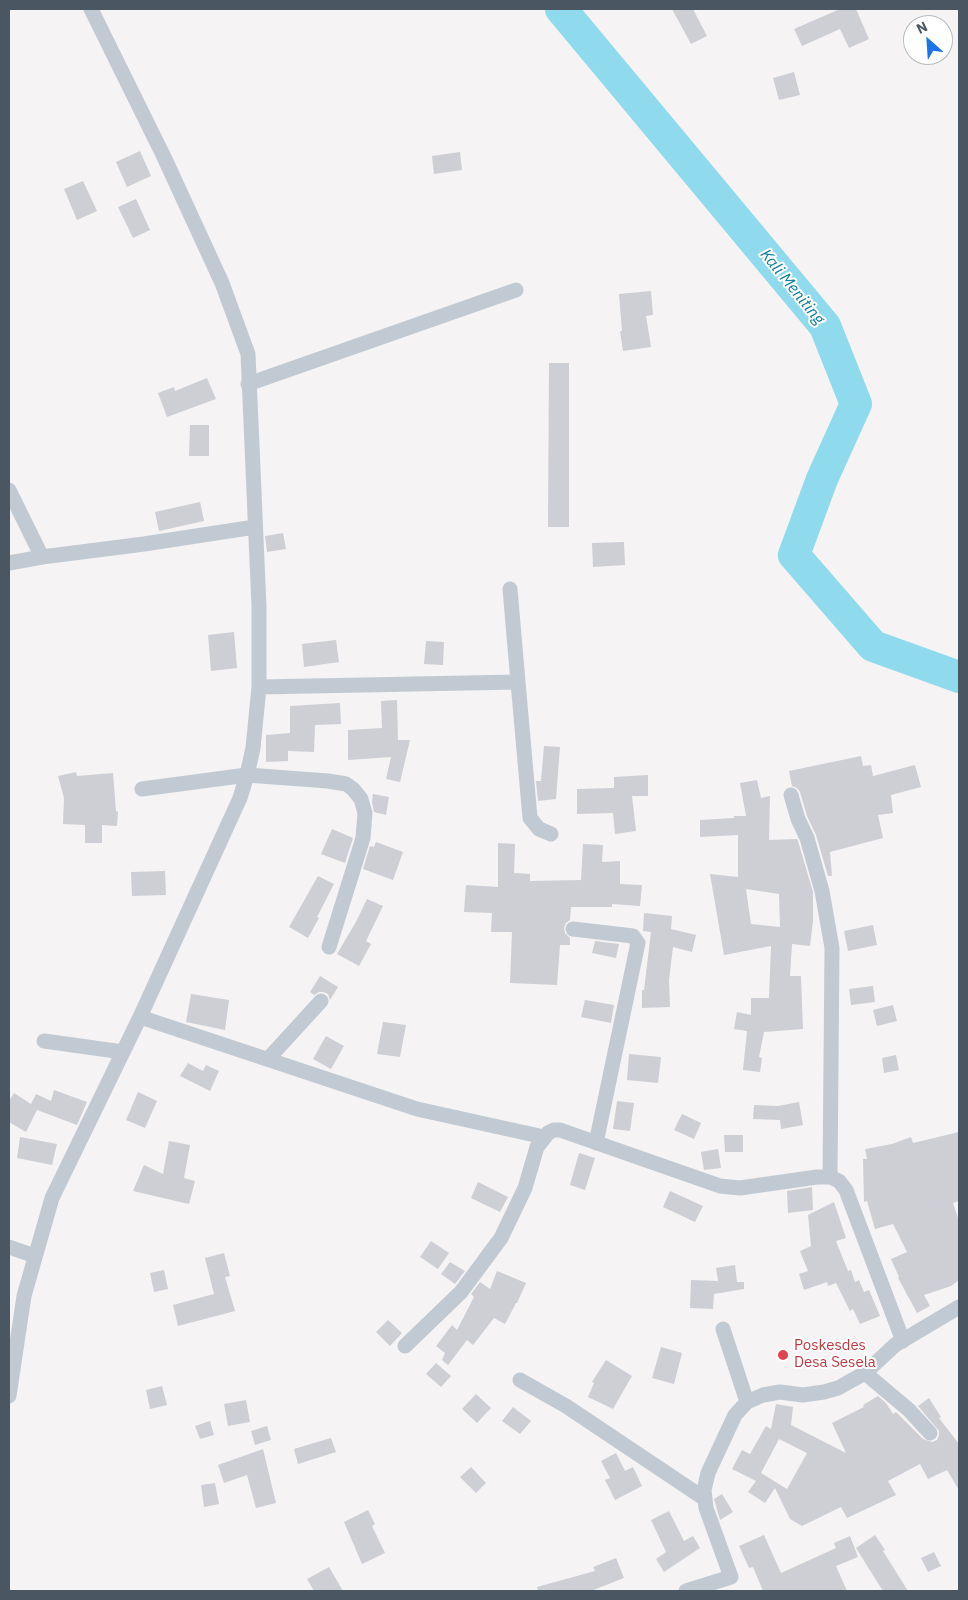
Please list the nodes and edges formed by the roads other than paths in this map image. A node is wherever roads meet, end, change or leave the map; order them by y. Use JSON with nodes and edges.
{"nodes":[{"id":1,"x":91,"y":9,"type":"edge"},
{"id":2,"x":516,"y":290,"type":"dead end"},
{"id":3,"x":248,"y":384,"type":"junction"},
{"id":4,"x":9,"y":490,"type":"edge"},
{"id":5,"x":255,"y":527,"type":"junction"},
{"id":6,"x":42,"y":557,"type":"junction"},
{"id":7,"x":9,"y":564,"type":"edge"},
{"id":8,"x":510,"y":589,"type":"dead end"},
{"id":9,"x":518,"y":682,"type":"junction"},
{"id":10,"x":259,"y":687,"type":"junction"},
{"id":11,"x":247,"y":775,"type":"junction"},
{"id":12,"x":142,"y":789,"type":"dead end"},
{"id":13,"x":791,"y":795,"type":"dead end"},
{"id":14,"x":551,"y":834,"type":"dead end"},
{"id":15,"x":573,"y":929,"type":"dead end"},
{"id":16,"x":330,"y":947,"type":"dead end"},
{"id":17,"x":322,"y":1001,"type":"dead end"},
{"id":18,"x":140,"y":1017,"type":"junction"},
{"id":19,"x":44,"y":1041,"type":"dead end"},
{"id":20,"x":124,"y":1052,"type":"junction"},
{"id":21,"x":268,"y":1060,"type":"junction"},
{"id":22,"x":544,"y":1137,"type":"junction"},
{"id":23,"x":596,"y":1143,"type":"junction"},
{"id":24,"x":830,"y":1177,"type":"junction"},
{"id":25,"x":9,"y":1247,"type":"edge"},
{"id":26,"x":35,"y":1256,"type":"junction"},
{"id":27,"x":959,"y":1307,"type":"edge"},
{"id":28,"x":15,"y":1312,"type":"edge"},
{"id":29,"x":723,"y":1329,"type":"dead end"},
{"id":30,"x":903,"y":1340,"type":"junction"},
{"id":31,"x":405,"y":1346,"type":"dead end"},
{"id":32,"x":864,"y":1373,"type":"junction"},
{"id":33,"x":520,"y":1380,"type":"dead end"},
{"id":34,"x":9,"y":1396,"type":"edge"},
{"id":35,"x":747,"y":1402,"type":"junction"},
{"id":36,"x":930,"y":1433,"type":"dead end"},
{"id":37,"x":705,"y":1499,"type":"junction"},
{"id":38,"x":686,"y":1591,"type":"edge"}],
"edges":[{"from":1,"to":3,"type":"street"},
{"from":2,"to":3,"type":"street"},
{"from":3,"to":5,"type":"street"},
{"from":4,"to":6,"type":"street"},
{"from":5,"to":6,"type":"street"},
{"from":5,"to":10,"type":"street"},
{"from":6,"to":7,"type":"street"},
{"from":8,"to":9,"type":"street"},
{"from":9,"to":10,"type":"street"},
{"from":9,"to":14,"type":"street"},
{"from":10,"to":11,"type":"street"},
{"from":11,"to":12,"type":"street"},
{"from":11,"to":16,"type":"street"},
{"from":11,"to":18,"type":"street"},
{"from":13,"to":24,"type":"street"},
{"from":15,"to":23,"type":"street"},
{"from":17,"to":21,"type":"street"},
{"from":18,"to":20,"type":"street"},
{"from":18,"to":21,"type":"street"},
{"from":19,"to":20,"type":"street"},
{"from":20,"to":26,"type":"street"},
{"from":21,"to":22,"type":"street"},
{"from":22,"to":23,"type":"street"},
{"from":22,"to":31,"type":"street"},
{"from":23,"to":24,"type":"street"},
{"from":24,"to":30,"type":"street"},
{"from":25,"to":26,"type":"street"},
{"from":26,"to":28,"type":"street"},
{"from":27,"to":30,"type":"street"},
{"from":28,"to":34,"type":"street"},
{"from":29,"to":35,"type":"street"},
{"from":30,"to":32,"type":"street"},
{"from":32,"to":35,"type":"street"},
{"from":32,"to":36,"type":"street"},
{"from":33,"to":37,"type":"street"},
{"from":35,"to":37,"type":"street"},
{"from":37,"to":38,"type":"street"}]}
